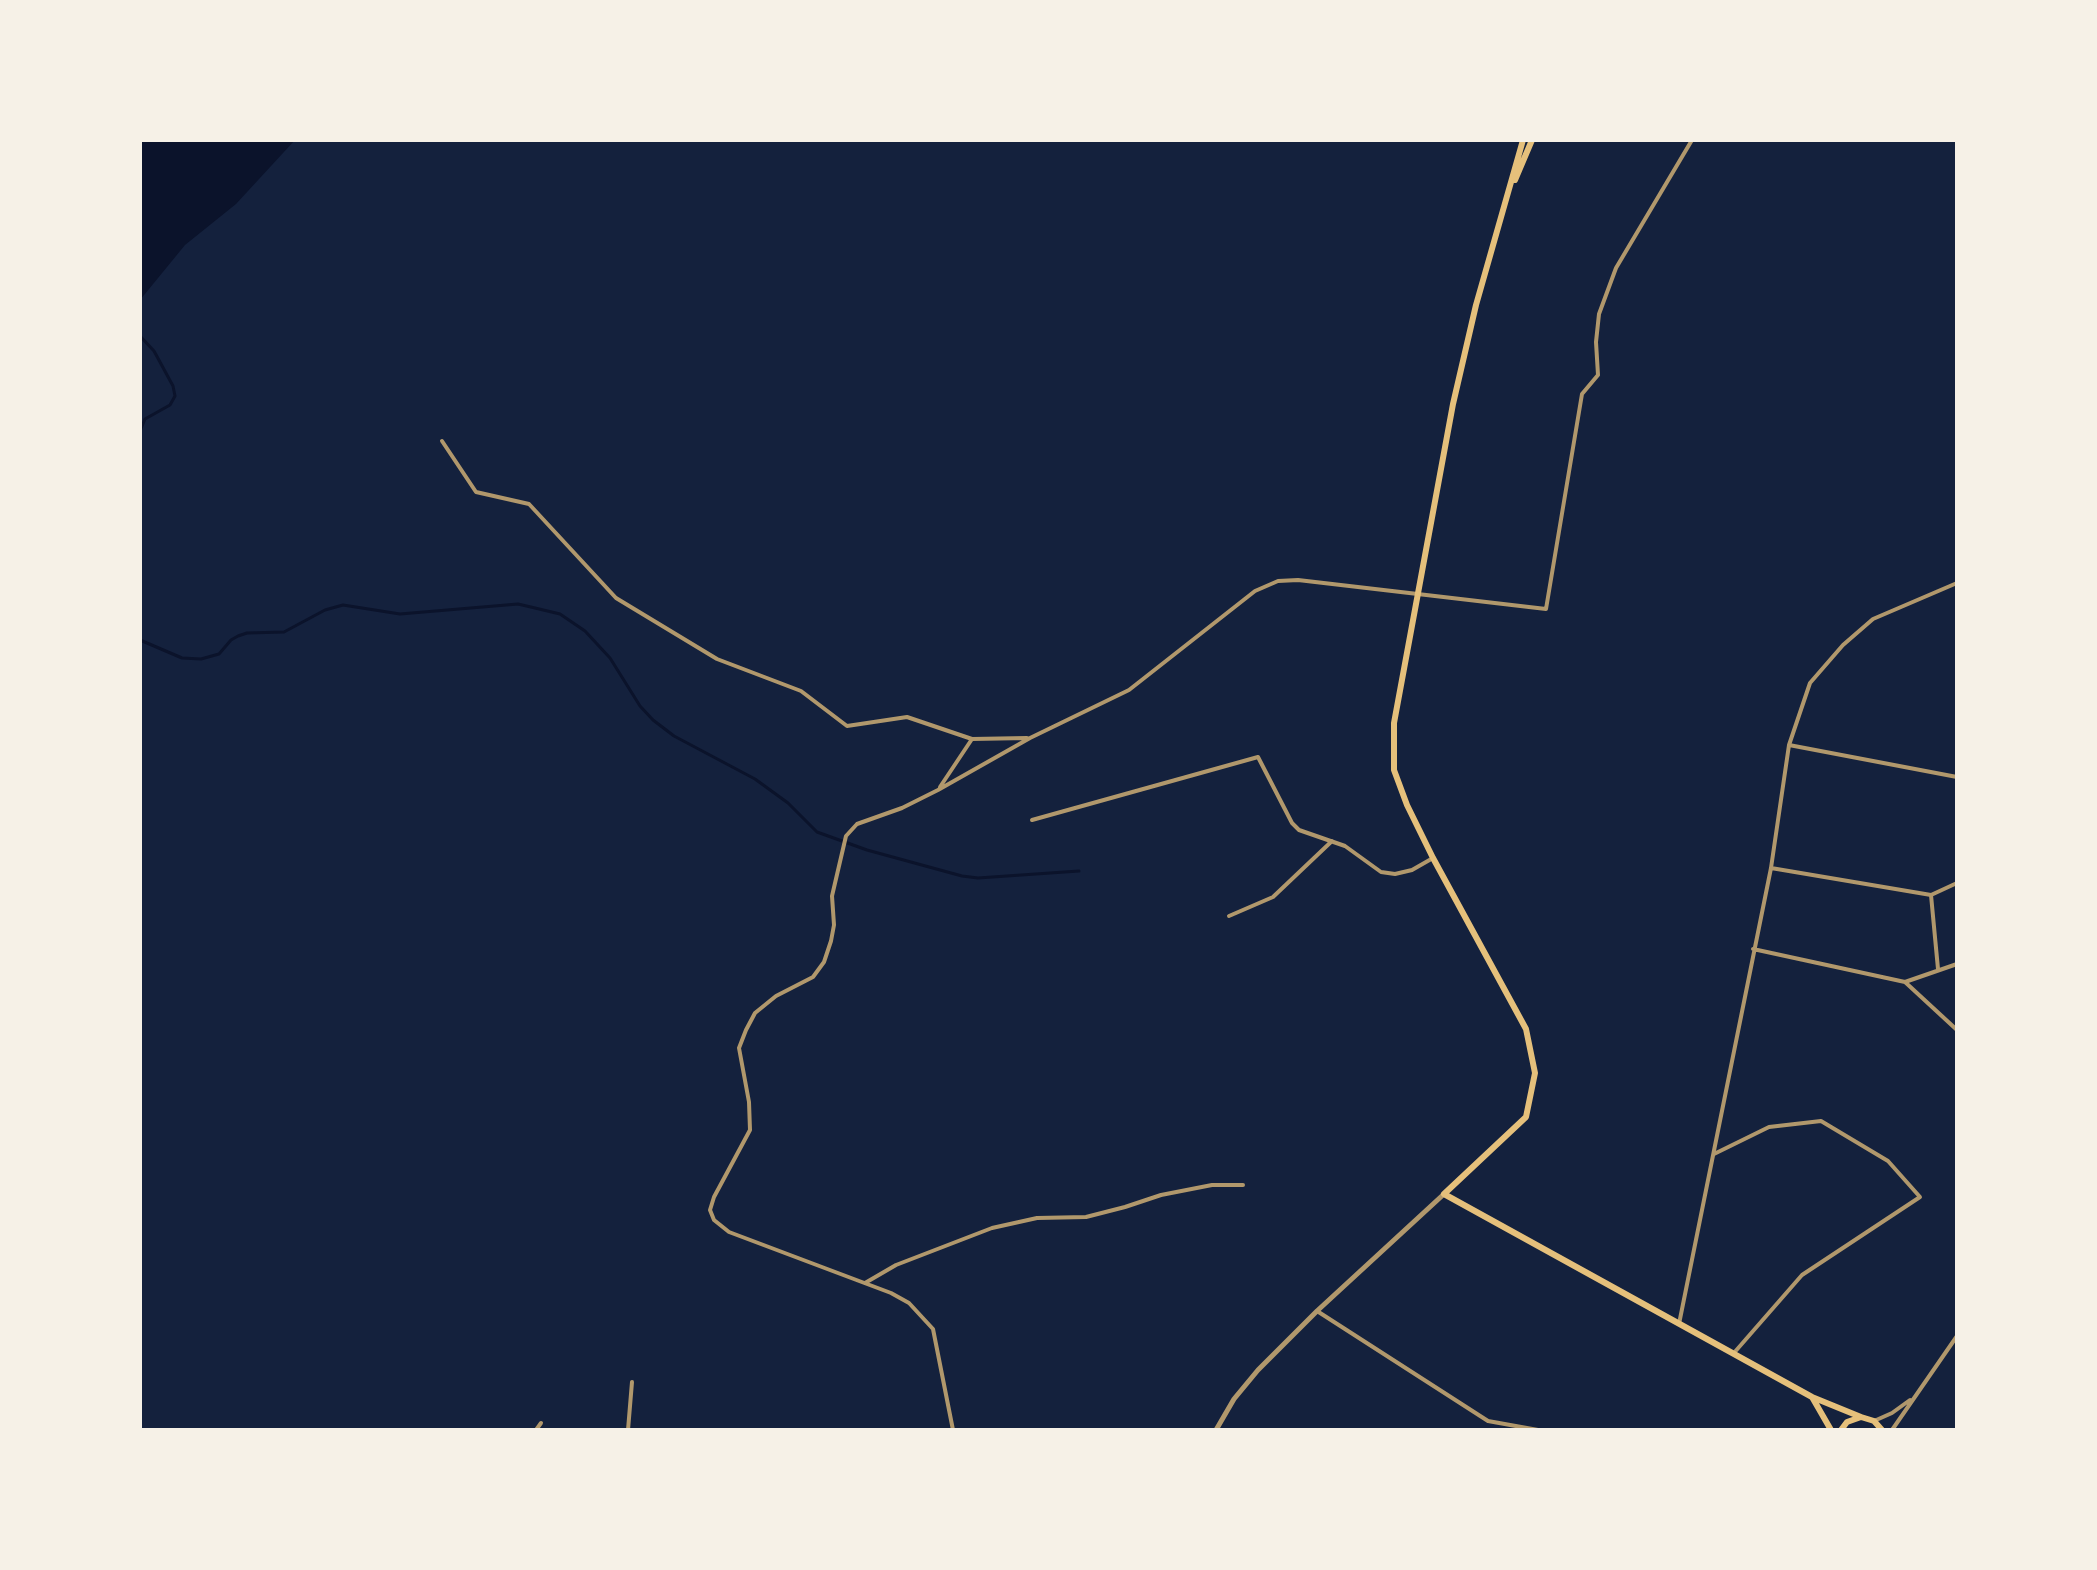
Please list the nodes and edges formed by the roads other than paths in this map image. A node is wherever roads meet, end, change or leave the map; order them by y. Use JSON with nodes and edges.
{"nodes":[{"id":1,"x":1523,"y":140,"type":"edge"},
{"id":2,"x":1532,"y":140,"type":"edge"},
{"id":3,"x":1692,"y":140,"type":"edge"},
{"id":4,"x":1505,"y":206,"type":"junction"},
{"id":5,"x":442,"y":441,"type":"dead end"},
{"id":6,"x":1957,"y":583,"type":"edge"},
{"id":7,"x":1417,"y":593,"type":"junction"},
{"id":8,"x":1030,"y":738,"type":"junction"},
{"id":9,"x":972,"y":739,"type":"junction"},
{"id":10,"x":1789,"y":745,"type":"junction"},
{"id":11,"x":1957,"y":777,"type":"edge"},
{"id":12,"x":938,"y":790,"type":"junction"},
{"id":13,"x":1032,"y":820,"type":"dead end"},
{"id":14,"x":1332,"y":841,"type":"junction"},
{"id":15,"x":1433,"y":858,"type":"junction"},
{"id":16,"x":1771,"y":868,"type":"junction"},
{"id":17,"x":1957,"y":883,"type":"edge"},
{"id":18,"x":1931,"y":895,"type":"junction"},
{"id":19,"x":1229,"y":916,"type":"dead end"},
{"id":20,"x":1753,"y":949,"type":"junction"},
{"id":21,"x":1957,"y":964,"type":"edge"},
{"id":22,"x":1938,"y":969,"type":"junction"},
{"id":23,"x":1905,"y":982,"type":"junction"},
{"id":24,"x":1957,"y":1030,"type":"edge"},
{"id":25,"x":1714,"y":1154,"type":"junction"},
{"id":26,"x":1243,"y":1185,"type":"dead end"},
{"id":27,"x":1444,"y":1194,"type":"junction"},
{"id":28,"x":865,"y":1283,"type":"junction"},
{"id":29,"x":1317,"y":1311,"type":"junction"},
{"id":30,"x":1679,"y":1324,"type":"junction"},
{"id":31,"x":1957,"y":1336,"type":"edge"},
{"id":32,"x":1733,"y":1354,"type":"junction"},
{"id":33,"x":632,"y":1382,"type":"dead end"},
{"id":34,"x":1812,"y":1397,"type":"junction"},
{"id":35,"x":1912,"y":1398,"type":"junction"},
{"id":36,"x":1861,"y":1417,"type":"junction"},
{"id":37,"x":1874,"y":1421,"type":"junction"},
{"id":38,"x":541,"y":1423,"type":"dead end"},
{"id":39,"x":536,"y":1430,"type":"edge"},
{"id":40,"x":628,"y":1430,"type":"edge"},
{"id":41,"x":953,"y":1430,"type":"edge"},
{"id":42,"x":1216,"y":1430,"type":"edge"},
{"id":43,"x":1538,"y":1430,"type":"edge"},
{"id":44,"x":1831,"y":1430,"type":"edge"},
{"id":45,"x":1841,"y":1430,"type":"edge"},
{"id":46,"x":1882,"y":1430,"type":"edge"},
{"id":47,"x":1892,"y":1430,"type":"edge"}],
"edges":[{"from":1,"to":4,"type":"main road"},
{"from":2,"to":4,"type":"main road"},
{"from":3,"to":7,"type":"street"},
{"from":4,"to":7,"type":"main road"},
{"from":5,"to":9,"type":"street"},
{"from":6,"to":10,"type":"street"},
{"from":7,"to":8,"type":"street"},
{"from":7,"to":15,"type":"main road"},
{"from":8,"to":9,"type":"street"},
{"from":8,"to":12,"type":"street"},
{"from":9,"to":12,"type":"street"},
{"from":10,"to":11,"type":"street"},
{"from":10,"to":16,"type":"street"},
{"from":12,"to":28,"type":"street"},
{"from":13,"to":14,"type":"street"},
{"from":14,"to":15,"type":"street"},
{"from":14,"to":19,"type":"street"},
{"from":15,"to":27,"type":"main road"},
{"from":16,"to":18,"type":"street"},
{"from":16,"to":20,"type":"street"},
{"from":17,"to":18,"type":"street"},
{"from":18,"to":22,"type":"street"},
{"from":20,"to":23,"type":"street"},
{"from":20,"to":25,"type":"street"},
{"from":21,"to":22,"type":"street"},
{"from":22,"to":23,"type":"street"},
{"from":23,"to":24,"type":"street"},
{"from":25,"to":30,"type":"street"},
{"from":25,"to":32,"type":"street"},
{"from":26,"to":28,"type":"street"},
{"from":27,"to":29,"type":"street"},
{"from":27,"to":30,"type":"main road"},
{"from":28,"to":41,"type":"street"},
{"from":29,"to":42,"type":"street"},
{"from":29,"to":43,"type":"street"},
{"from":30,"to":32,"type":"main road"},
{"from":31,"to":35,"type":"street"},
{"from":32,"to":34,"type":"main road"},
{"from":33,"to":40,"type":"street"},
{"from":34,"to":36,"type":"main road"},
{"from":34,"to":44,"type":"main road"},
{"from":35,"to":37,"type":"street"},
{"from":35,"to":47,"type":"street"},
{"from":36,"to":37,"type":"main road"},
{"from":36,"to":45,"type":"main road"},
{"from":37,"to":46,"type":"main road"},
{"from":38,"to":39,"type":"street"}]}
